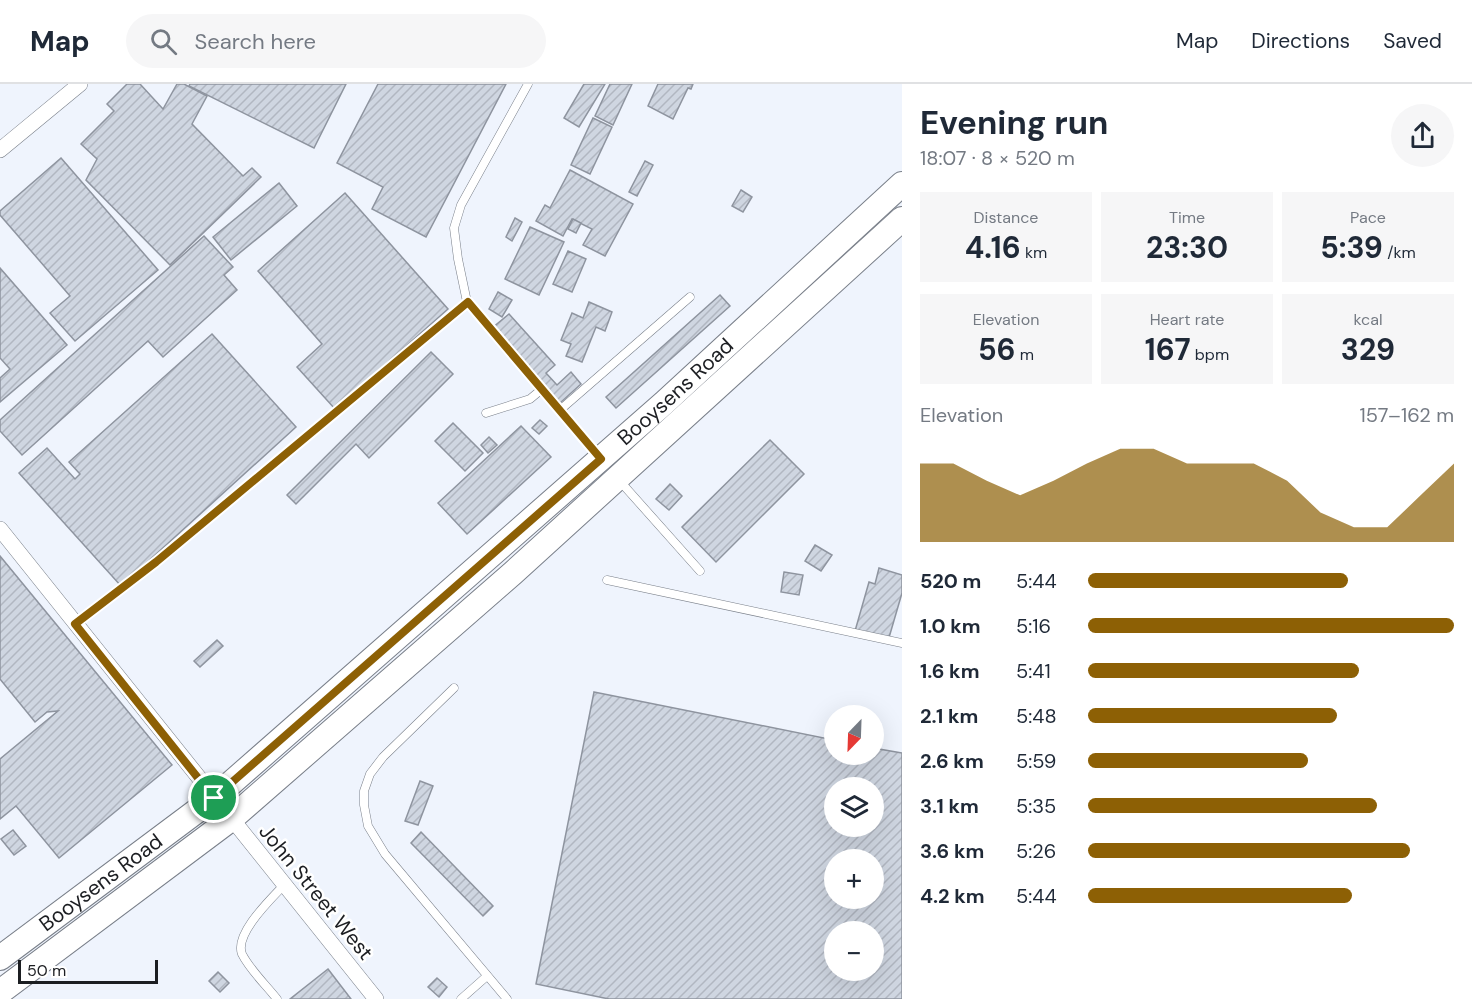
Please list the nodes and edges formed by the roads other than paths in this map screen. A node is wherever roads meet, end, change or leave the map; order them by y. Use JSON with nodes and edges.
{"nodes":[{"id":1,"x":79,"y":84,"type":"edge"},
{"id":2,"x":528,"y":84,"type":"edge"},
{"id":3,"x":0,"y":150,"type":"edge"},
{"id":4,"x":902,"y":184,"type":"edge"},
{"id":5,"x":902,"y":219,"type":"edge"},
{"id":6,"x":690,"y":297,"type":"dead end"},
{"id":7,"x":468,"y":302,"type":"junction"},
{"id":8,"x":542,"y":389,"type":"junction"},
{"id":9,"x":560,"y":410,"type":"junction"},
{"id":10,"x":486,"y":413,"type":"dead end"},
{"id":11,"x":601,"y":459,"type":"junction"},
{"id":12,"x":617,"y":478,"type":"junction"},
{"id":13,"x":0,"y":529,"type":"edge"},
{"id":14,"x":699,"y":571,"type":"dead end"},
{"id":15,"x":608,"y":580,"type":"dead end"},
{"id":16,"x":75,"y":624,"type":"junction"},
{"id":17,"x":902,"y":644,"type":"edge"},
{"id":18,"x":454,"y":688,"type":"dead end"},
{"id":19,"x":214,"y":798,"type":"junction"},
{"id":20,"x":231,"y":819,"type":"junction"},
{"id":21,"x":284,"y":885,"type":"junction"},
{"id":22,"x":0,"y":958,"type":"edge"},
{"id":23,"x":487,"y":976,"type":"junction"},
{"id":24,"x":0,"y":992,"type":"edge"},
{"id":25,"x":277,"y":999,"type":"edge"},
{"id":26,"x":376,"y":999,"type":"edge"},
{"id":27,"x":461,"y":999,"type":"edge"},
{"id":28,"x":507,"y":999,"type":"edge"}],
"edges":[{"from":1,"to":3,"type":"street"},
{"from":2,"to":7,"type":"lane"},
{"from":4,"to":11,"type":"main road","name":"Booysens Road"},
{"from":5,"to":12,"type":"main road","name":"Booysens Road"},
{"from":6,"to":9,"type":"lane"},
{"from":7,"to":8,"type":"lane"},
{"from":7,"to":16,"type":"lane"},
{"from":8,"to":9,"type":"lane"},
{"from":8,"to":10,"type":"lane"},
{"from":9,"to":11,"type":"lane"},
{"from":11,"to":19,"type":"main road","name":"Booysens Road"},
{"from":12,"to":14,"type":"lane"},
{"from":12,"to":20,"type":"main road","name":"Booysens Road"},
{"from":13,"to":16,"type":"street","name":"John Street West"},
{"from":15,"to":17,"type":"lane"},
{"from":16,"to":19,"type":"street","name":"John Street West"},
{"from":18,"to":23,"type":"lane"},
{"from":19,"to":20,"type":"street","name":"John Street West"},
{"from":19,"to":22,"type":"main road","name":"Booysens Road"},
{"from":20,"to":21,"type":"street","name":"John Street West"},
{"from":20,"to":24,"type":"main road","name":"Booysens Road"},
{"from":21,"to":25,"type":"lane"},
{"from":21,"to":26,"type":"street","name":"John Street West"},
{"from":23,"to":27,"type":"lane"},
{"from":23,"to":28,"type":"lane"}]}
